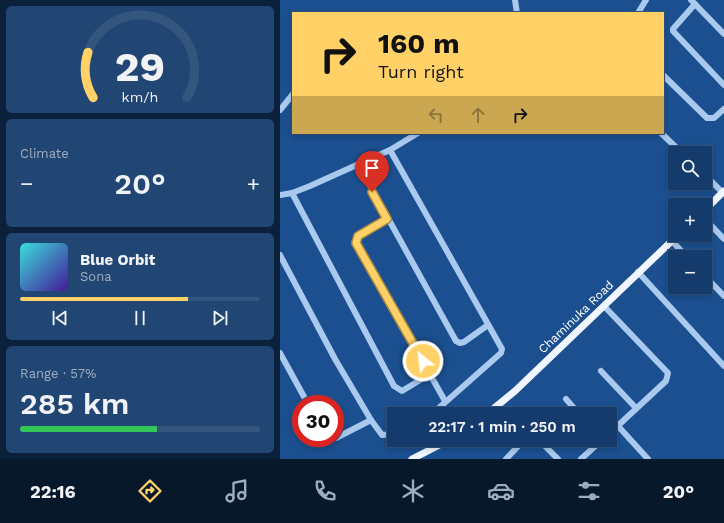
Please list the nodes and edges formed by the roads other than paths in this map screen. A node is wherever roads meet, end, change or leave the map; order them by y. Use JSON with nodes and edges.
{"nodes":[{"id":1,"x":515,"y":0,"type":"edge"},
{"id":2,"x":646,"y":0,"type":"edge"},
{"id":3,"x":693,"y":2,"type":"edge"},
{"id":4,"x":517,"y":12,"type":"edge"},
{"id":5,"x":639,"y":12,"type":"edge"},
{"id":6,"x":724,"y":34,"type":"edge"},
{"id":7,"x":664,"y":76,"type":"edge"},
{"id":8,"x":724,"y":84,"type":"edge"},
{"id":9,"x":292,"y":95,"type":"edge"},
{"id":10,"x":724,"y":109,"type":"edge"},
{"id":11,"x":280,"y":110,"type":"edge"},
{"id":12,"x":416,"y":134,"type":"edge"},
{"id":13,"x":662,"y":134,"type":"edge"},
{"id":14,"x":675,"y":146,"type":"edge"},
{"id":15,"x":390,"y":150,"type":"junction"},
{"id":16,"x":358,"y":164,"type":"junction"},
{"id":17,"x":712,"y":182,"type":"edge"},
{"id":18,"x":723,"y":192,"type":"edge"},
{"id":19,"x":292,"y":194,"type":"junction"},
{"id":20,"x":280,"y":195,"type":"edge"},
{"id":21,"x":712,"y":203,"type":"edge"},
{"id":22,"x":387,"y":219,"type":"junction"},
{"id":23,"x":712,"y":226,"type":"edge"},
{"id":24,"x":724,"y":239,"type":"edge"},
{"id":25,"x":671,"y":242,"type":"edge"},
{"id":26,"x":673,"y":242,"type":"edge"},
{"id":27,"x":680,"y":250,"type":"edge"},
{"id":28,"x":280,"y":255,"type":"edge"},
{"id":29,"x":638,"y":272,"type":"junction"},
{"id":30,"x":712,"y":283,"type":"edge"},
{"id":31,"x":724,"y":296,"type":"edge"},
{"id":32,"x":604,"y":306,"type":"junction"},
{"id":33,"x":488,"y":325,"type":"junction"},
{"id":34,"x":280,"y":353,"type":"edge"},
{"id":35,"x":724,"y":366,"type":"edge"},
{"id":36,"x":601,"y":371,"type":"dead end"},
{"id":37,"x":430,"y":374,"type":"junction"},
{"id":38,"x":303,"y":395,"type":"edge"},
{"id":39,"x":566,"y":399,"type":"dead end"},
{"id":40,"x":445,"y":401,"type":"junction"},
{"id":41,"x":439,"y":407,"type":"edge"},
{"id":42,"x":496,"y":407,"type":"edge"},
{"id":43,"x":573,"y":407,"type":"edge"},
{"id":44,"x":636,"y":408,"type":"junction"},
{"id":45,"x":371,"y":420,"type":"junction"},
{"id":46,"x":618,"y":426,"type":"joint"},
{"id":47,"x":344,"y":434,"type":"edge"},
{"id":48,"x":387,"y":436,"type":"edge"},
{"id":49,"x":435,"y":447,"type":"edge"},
{"id":50,"x":517,"y":447,"type":"edge"},
{"id":51,"x":546,"y":447,"type":"edge"},
{"id":52,"x":594,"y":447,"type":"edge"},
{"id":53,"x":412,"y":459,"type":"edge"},
{"id":54,"x":506,"y":459,"type":"edge"},
{"id":55,"x":558,"y":459,"type":"edge"},
{"id":56,"x":581,"y":459,"type":"edge"},
{"id":57,"x":648,"y":459,"type":"edge"}],
"edges":[{"from":1,"to":4,"type":"street"},
{"from":2,"to":5,"type":"street"},
{"from":3,"to":6,"type":"street"},
{"from":3,"to":8,"type":"street"},
{"from":7,"to":10,"type":"street"},
{"from":9,"to":11,"type":"street"},
{"from":12,"to":15,"type":"street"},
{"from":13,"to":14,"type":"street"},
{"from":15,"to":16,"type":"street"},
{"from":15,"to":33,"type":"street"},
{"from":16,"to":19,"type":"street"},
{"from":16,"to":22,"type":"street"},
{"from":17,"to":18,"type":"street"},
{"from":18,"to":21,"type":"main road"},
{"from":19,"to":20,"type":"street"},
{"from":19,"to":37,"type":"street"},
{"from":22,"to":33,"type":"street"},
{"from":22,"to":37,"type":"street"},
{"from":23,"to":24,"type":"street"},
{"from":25,"to":29,"type":"main road","name":"Chaminuka Road"},
{"from":26,"to":27,"type":"street"},
{"from":28,"to":45,"type":"street"},
{"from":29,"to":32,"type":"main road","name":"Chaminuka Road"},
{"from":29,"to":35,"type":"street"},
{"from":30,"to":31,"type":"street"},
{"from":32,"to":42,"type":"main road","name":"Chaminuka Road"},
{"from":32,"to":44,"type":"street"},
{"from":33,"to":40,"type":"street"},
{"from":34,"to":38,"type":"street"},
{"from":36,"to":44,"type":"street"},
{"from":37,"to":40,"type":"street"},
{"from":39,"to":43,"type":"street"},
{"from":40,"to":41,"type":"street"},
{"from":44,"to":46,"type":"street"},
{"from":45,"to":47,"type":"street"},
{"from":45,"to":48,"type":"street"},
{"from":46,"to":57,"type":"street"},
{"from":49,"to":53,"type":"main road"},
{"from":50,"to":54,"type":"street"},
{"from":51,"to":55,"type":"street"},
{"from":52,"to":56,"type":"street"}]}
